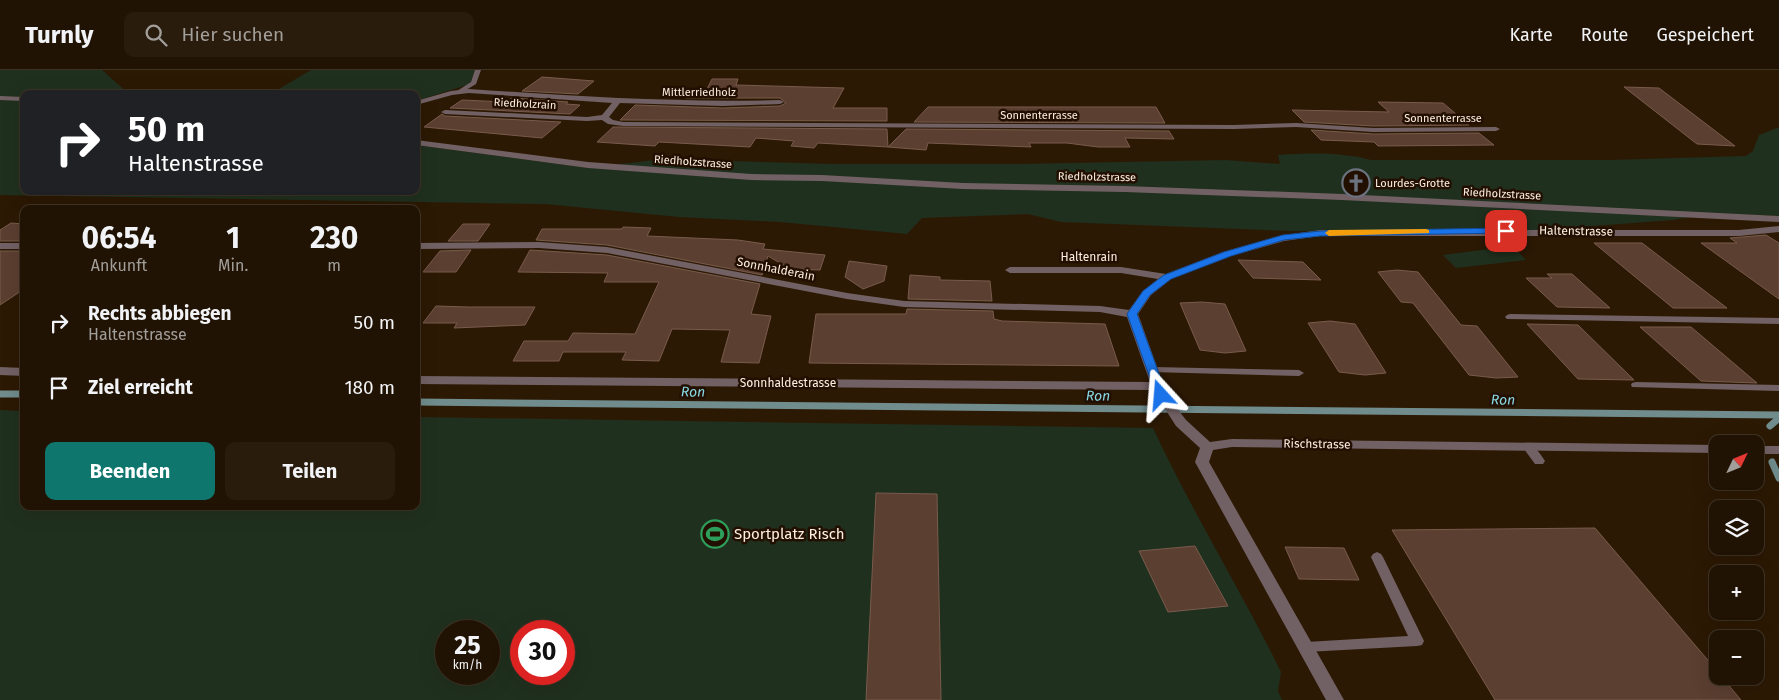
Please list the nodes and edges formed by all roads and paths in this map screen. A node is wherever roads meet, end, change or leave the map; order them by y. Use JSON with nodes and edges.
{"nodes":[{"id":1,"x":478,"y":70,"type":"edge"},
{"id":2,"x":460,"y":92,"type":"junction"},
{"id":3,"x":0,"y":98,"type":"edge"},
{"id":4,"x":20,"y":99,"type":"edge"},
{"id":5,"x":618,"y":101,"type":"junction"},
{"id":6,"x":420,"y":102,"type":"edge"},
{"id":7,"x":780,"y":102,"type":"dead end"},
{"id":8,"x":445,"y":112,"type":"dead end"},
{"id":9,"x":604,"y":117,"type":"junction"},
{"id":10,"x":1496,"y":129,"type":"dead end"},
{"id":11,"x":420,"y":143,"type":"edge"},
{"id":12,"x":1779,"y":219,"type":"edge"},
{"id":13,"x":1779,"y":230,"type":"edge"},
{"id":14,"x":0,"y":246,"type":"edge"},
{"id":15,"x":20,"y":246,"type":"edge"},
{"id":16,"x":420,"y":246,"type":"edge"},
{"id":17,"x":1010,"y":270,"type":"dead end"},
{"id":18,"x":1167,"y":277,"type":"junction"},
{"id":19,"x":1132,"y":314,"type":"junction"},
{"id":20,"x":1510,"y":317,"type":"dead end"},
{"id":21,"x":1779,"y":321,"type":"edge"},
{"id":22,"x":1153,"y":370,"type":"junction"},
{"id":23,"x":0,"y":371,"type":"edge"},
{"id":24,"x":20,"y":372,"type":"edge"},
{"id":25,"x":1299,"y":373,"type":"dead end"},
{"id":26,"x":420,"y":380,"type":"edge"},
{"id":27,"x":1636,"y":385,"type":"dead end"},
{"id":28,"x":1779,"y":388,"type":"edge"},
{"id":29,"x":1160,"y":391,"type":"junction"},
{"id":30,"x":1528,"y":446,"type":"junction"},
{"id":31,"x":1207,"y":447,"type":"junction"},
{"id":32,"x":1709,"y":449,"type":"edge"},
{"id":33,"x":1764,"y":450,"type":"edge"},
{"id":34,"x":1779,"y":450,"type":"edge"},
{"id":35,"x":1539,"y":461,"type":"dead end"},
{"id":36,"x":1377,"y":557,"type":"dead end"},
{"id":37,"x":1306,"y":647,"type":"junction"},
{"id":38,"x":1335,"y":700,"type":"edge"}],
"edges":[{"from":1,"to":2,"type":"lane"},
{"from":2,"to":5,"type":"street"},
{"from":2,"to":6,"type":"street"},
{"from":3,"to":4,"type":"street"},
{"from":5,"to":7,"type":"street","name":"Mittlerriedholz"},
{"from":5,"to":9,"type":"street"},
{"from":8,"to":9,"type":"street","name":"Riedholzrain"},
{"from":9,"to":10,"type":"street","name":"Sonnenterrasse"},
{"from":11,"to":12,"type":"street","name":"Riedholzstrasse"},
{"from":13,"to":18,"type":"street","name":"Haltenstrasse"},
{"from":14,"to":15,"type":"street"},
{"from":16,"to":19,"type":"street","name":"Sonnhalderain"},
{"from":17,"to":18,"type":"street","name":"Haltenrain"},
{"from":18,"to":19,"type":"street","name":"Haltenstrasse"},
{"from":19,"to":22,"type":"street"},
{"from":20,"to":21,"type":"lane"},
{"from":22,"to":25,"type":"lane"},
{"from":22,"to":29,"type":"street"},
{"from":23,"to":24,"type":"street"},
{"from":26,"to":29,"type":"street","name":"Sonnhaldestrasse"},
{"from":27,"to":28,"type":"lane"},
{"from":29,"to":31,"type":"street"},
{"from":30,"to":31,"type":"street","name":"Rischstrasse"},
{"from":30,"to":32,"type":"street","name":"Rischstrasse"},
{"from":30,"to":35,"type":"lane"},
{"from":31,"to":37,"type":"street"},
{"from":33,"to":34,"type":"street"},
{"from":36,"to":37,"type":"lane"},
{"from":37,"to":38,"type":"street"}]}
